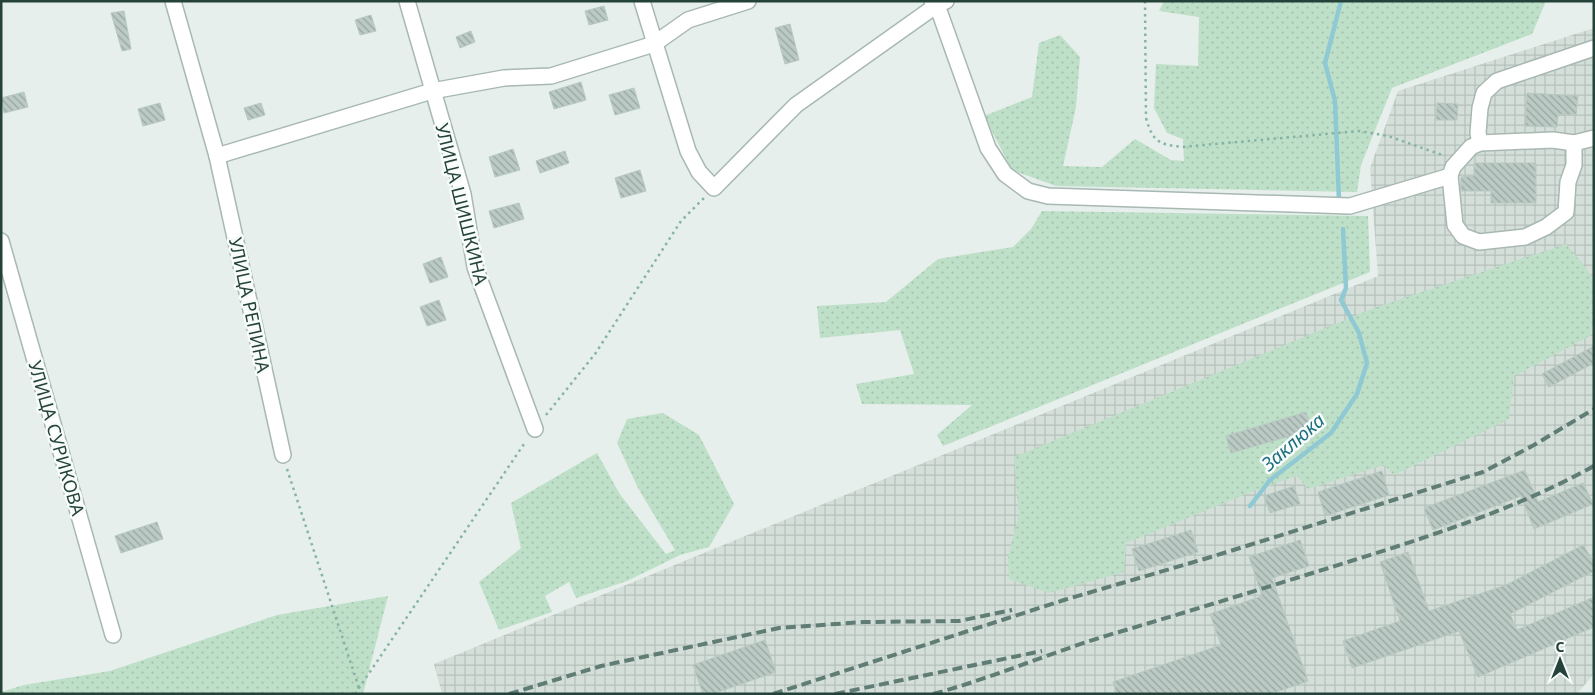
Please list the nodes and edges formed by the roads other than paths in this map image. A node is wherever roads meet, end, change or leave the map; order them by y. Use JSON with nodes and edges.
{"nodes":[{"id":1,"x":173,"y":1,"type":"edge"},
{"id":2,"x":407,"y":1,"type":"edge"},
{"id":3,"x":642,"y":1,"type":"edge"},
{"id":4,"x":748,"y":1,"type":"edge"},
{"id":5,"x":939,"y":2,"type":"edge"},
{"id":6,"x":654,"y":44,"type":"junction"},
{"id":7,"x":1594,"y":48,"type":"edge"},
{"id":8,"x":432,"y":91,"type":"junction"},
{"id":9,"x":1594,"y":138,"type":"edge"},
{"id":10,"x":1480,"y":143,"type":"junction"},
{"id":11,"x":1574,"y":143,"type":"junction"},
{"id":12,"x":217,"y":156,"type":"junction"},
{"id":13,"x":1450,"y":176,"type":"junction"},
{"id":14,"x":1,"y":241,"type":"edge"},
{"id":15,"x":535,"y":428,"type":"dead end"},
{"id":16,"x":283,"y":455,"type":"road end"},
{"id":17,"x":113,"y":635,"type":"dead end"}],
"edges":[{"from":1,"to":12,"type":"lane","name":"УЛИЦА РЕПИНА"},
{"from":2,"to":8,"type":"lane","name":"УЛИЦА ШИШКИНА"},
{"from":3,"to":6,"type":"lane"},
{"from":4,"to":6,"type":"lane"},
{"from":5,"to":6,"type":"lane"},
{"from":5,"to":13,"type":"lane"},
{"from":6,"to":8,"type":"lane"},
{"from":7,"to":10,"type":"lane"},
{"from":8,"to":12,"type":"lane"},
{"from":8,"to":15,"type":"lane","name":"УЛИЦА ШИШКИНА"},
{"from":9,"to":11,"type":"lane"},
{"from":10,"to":11,"type":"lane"},
{"from":10,"to":13,"type":"lane"},
{"from":11,"to":13,"type":"lane"},
{"from":12,"to":16,"type":"lane","name":"УЛИЦА РЕПИНА"},
{"from":14,"to":17,"type":"lane","name":"УЛИЦА СУРИКОВА"}]}
